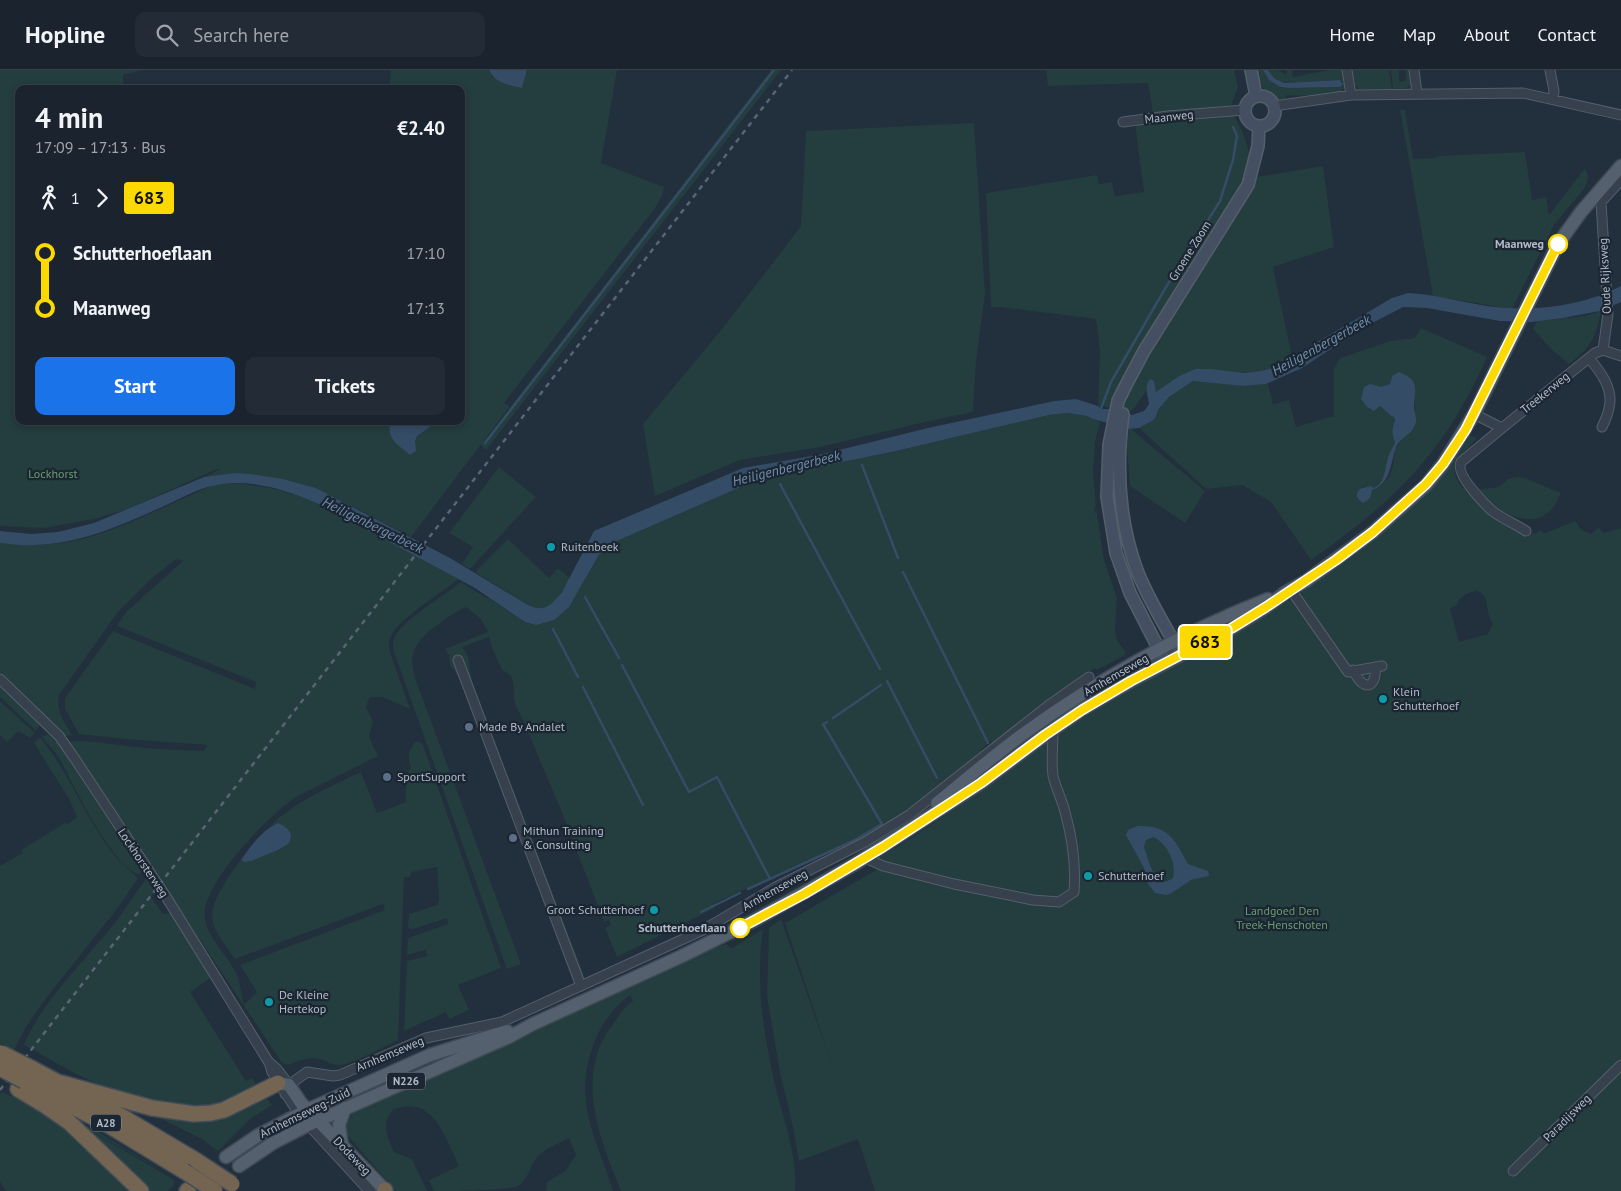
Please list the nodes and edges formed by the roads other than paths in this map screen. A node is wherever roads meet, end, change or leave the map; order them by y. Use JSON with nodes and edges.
{"nodes":[{"id":1,"x":1251,"y":70,"type":"edge"},
{"id":2,"x":1347,"y":70,"type":"edge"},
{"id":3,"x":1414,"y":70,"type":"edge"},
{"id":4,"x":1550,"y":70,"type":"edge"},
{"id":5,"x":1417,"y":93,"type":"junction"},
{"id":6,"x":1351,"y":95,"type":"junction"},
{"id":7,"x":1256,"y":96,"type":"junction"},
{"id":8,"x":1554,"y":99,"type":"junction"},
{"id":9,"x":1274,"y":106,"type":"junction"},
{"id":10,"x":1245,"y":110,"type":"junction"},
{"id":11,"x":1621,"y":116,"type":"edge"},
{"id":12,"x":1123,"y":122,"type":"dead end"},
{"id":13,"x":1259,"y":126,"type":"junction"},
{"id":14,"x":1621,"y":166,"type":"edge"},
{"id":15,"x":1621,"y":180,"type":"edge"},
{"id":16,"x":1603,"y":350,"type":"junction"},
{"id":17,"x":1621,"y":356,"type":"edge"},
{"id":18,"x":1589,"y":358,"type":"junction"},
{"id":19,"x":1474,"y":414,"type":"junction"},
{"id":20,"x":1602,"y":427,"type":"dead end"},
{"id":21,"x":1502,"y":428,"type":"junction"},
{"id":22,"x":1114,"y":446,"type":"junction"},
{"id":23,"x":1526,"y":531,"type":"dead end"},
{"id":24,"x":1288,"y":591,"type":"junction"},
{"id":25,"x":1175,"y":642,"type":"junction"},
{"id":26,"x":1159,"y":650,"type":"junction"},
{"id":27,"x":1182,"y":654,"type":"junction"},
{"id":28,"x":458,"y":660,"type":"dead end"},
{"id":29,"x":1166,"y":663,"type":"junction"},
{"id":30,"x":1353,"y":670,"type":"junction"},
{"id":31,"x":1089,"y":677,"type":"dead end"},
{"id":32,"x":0,"y":679,"type":"edge"},
{"id":33,"x":1054,"y":730,"type":"junction"},
{"id":34,"x":892,"y":842,"type":"junction"},
{"id":35,"x":865,"y":858,"type":"junction"},
{"id":36,"x":581,"y":986,"type":"junction"},
{"id":37,"x":533,"y":1024,"type":"junction"},
{"id":38,"x":0,"y":1058,"type":"edge"},
{"id":39,"x":1621,"y":1065,"type":"edge"},
{"id":40,"x":0,"y":1079,"type":"edge"},
{"id":41,"x":25,"y":1080,"type":"junction"},
{"id":42,"x":61,"y":1084,"type":"junction"},
{"id":43,"x":360,"y":1086,"type":"joint"},
{"id":44,"x":284,"y":1087,"type":"junction"},
{"id":45,"x":349,"y":1106,"type":"junction"},
{"id":46,"x":303,"y":1112,"type":"junction"},
{"id":47,"x":313,"y":1123,"type":"junction"},
{"id":48,"x":342,"y":1146,"type":"junction"},
{"id":49,"x":226,"y":1157,"type":"dead end"},
{"id":50,"x":239,"y":1166,"type":"dead end"},
{"id":51,"x":1513,"y":1171,"type":"dead end"},
{"id":52,"x":236,"y":1188,"type":"edge"},
{"id":53,"x":141,"y":1191,"type":"edge"},
{"id":54,"x":215,"y":1191,"type":"edge"},
{"id":55,"x":382,"y":1191,"type":"edge"}],
"edges":[{"from":1,"to":7,"type":"main road"},
{"from":2,"to":6,"type":"street"},
{"from":3,"to":5,"type":"street"},
{"from":4,"to":8,"type":"street"},
{"from":5,"to":6,"type":"street"},
{"from":5,"to":8,"type":"street"},
{"from":6,"to":9,"type":"street"},
{"from":7,"to":9,"type":"main road"},
{"from":7,"to":10,"type":"main road"},
{"from":8,"to":11,"type":"street"},
{"from":9,"to":13,"type":"main road"},
{"from":10,"to":12,"type":"street","name":"Maanweg"},
{"from":10,"to":13,"type":"main road"},
{"from":13,"to":22,"type":"main road","name":"Groene Zoom"},
{"from":14,"to":19,"type":"main road","name":"Arnhemseweg","number":"N226"},
{"from":15,"to":16,"type":"street","name":"Oude Rijksweg"},
{"from":16,"to":17,"type":"street"},
{"from":16,"to":18,"type":"street","name":"Treekerweg"},
{"from":18,"to":20,"type":"street"},
{"from":18,"to":21,"type":"street","name":"Treekerweg"},
{"from":19,"to":21,"type":"street"},
{"from":19,"to":24,"type":"main road","name":"Arnhemseweg","number":"N226"},
{"from":21,"to":23,"type":"street","name":"Treekerweg"},
{"from":22,"to":25,"type":"main road","name":"Groene Zoom"},
{"from":22,"to":26,"type":"main road","name":"Groene Zoom"},
{"from":24,"to":25,"type":"main road","name":"Arnhemseweg","number":"N226"},
{"from":24,"to":27,"type":"main road","name":"Arnhemseweg","number":"N226"},
{"from":24,"to":30,"type":"street"},
{"from":25,"to":26,"type":"main road","name":"Arnhemseweg","number":"N226"},
{"from":25,"to":27,"type":"main road","name":"Groene Zoom"},
{"from":26,"to":29,"type":"main road","name":"Groene Zoom"},
{"from":26,"to":34,"type":"main road","name":"Arnhemseweg","number":"N226"},
{"from":27,"to":29,"type":"main road","name":"Arnhemseweg","number":"N226"},
{"from":28,"to":36,"type":"street"},
{"from":29,"to":33,"type":"main road","name":"Arnhemseweg","number":"N226"},
{"from":30,"to":30,"type":"street"},
{"from":31,"to":36,"type":"street","name":"Arnhemseweg"},
{"from":32,"to":44,"type":"street","name":"Lockhorsterweg"},
{"from":33,"to":34,"type":"main road","name":"Arnhemseweg","number":"N226"},
{"from":33,"to":35,"type":"street"},
{"from":34,"to":35,"type":"main road","name":"Arnhemseweg","number":"N226"},
{"from":35,"to":37,"type":"main road","name":"Arnhemseweg","number":"N226"},
{"from":36,"to":44,"type":"street","name":"Arnhemseweg"},
{"from":37,"to":43,"type":"main road","name":"Arnhemseweg","number":"N226"},
{"from":37,"to":45,"type":"main road","name":"Arnhemseweg","number":"N226"},
{"from":38,"to":41,"type":"highway","number":"A28","bridge":true},
{"from":39,"to":51,"type":"street","name":"Paradijsweg"},
{"from":40,"to":41,"type":"highway","number":"A28"},
{"from":41,"to":42,"type":"highway","number":"A28"},
{"from":41,"to":53,"type":"highway","number":"A28"},
{"from":41,"to":54,"type":"highway","number":"A28","bridge":true},
{"from":42,"to":44,"type":"highway","number":"A28"},
{"from":42,"to":52,"type":"highway","number":"A28","bridge":true},
{"from":43,"to":46,"type":"main road","name":"Arnhemseweg-Zuid","number":"N226"},
{"from":44,"to":46,"type":"main road","name":"Lockhorsterweg"},
{"from":45,"to":47,"type":"main road","name":"Arnhemseweg-Zuid","number":"N226"},
{"from":45,"to":48,"type":"main road"},
{"from":46,"to":47,"type":"main road","name":"Lockhorsterweg"},
{"from":46,"to":49,"type":"main road","name":"Arnhemseweg-Zuid","number":"N226"},
{"from":47,"to":48,"type":"main road","name":"Dodeweg"},
{"from":47,"to":50,"type":"main road","name":"Arnhemseweg-Zuid","number":"N226"},
{"from":47,"to":55,"type":"street","name":"Dodeweg"},
{"from":48,"to":55,"type":"main road","name":"Dodeweg"}]}
